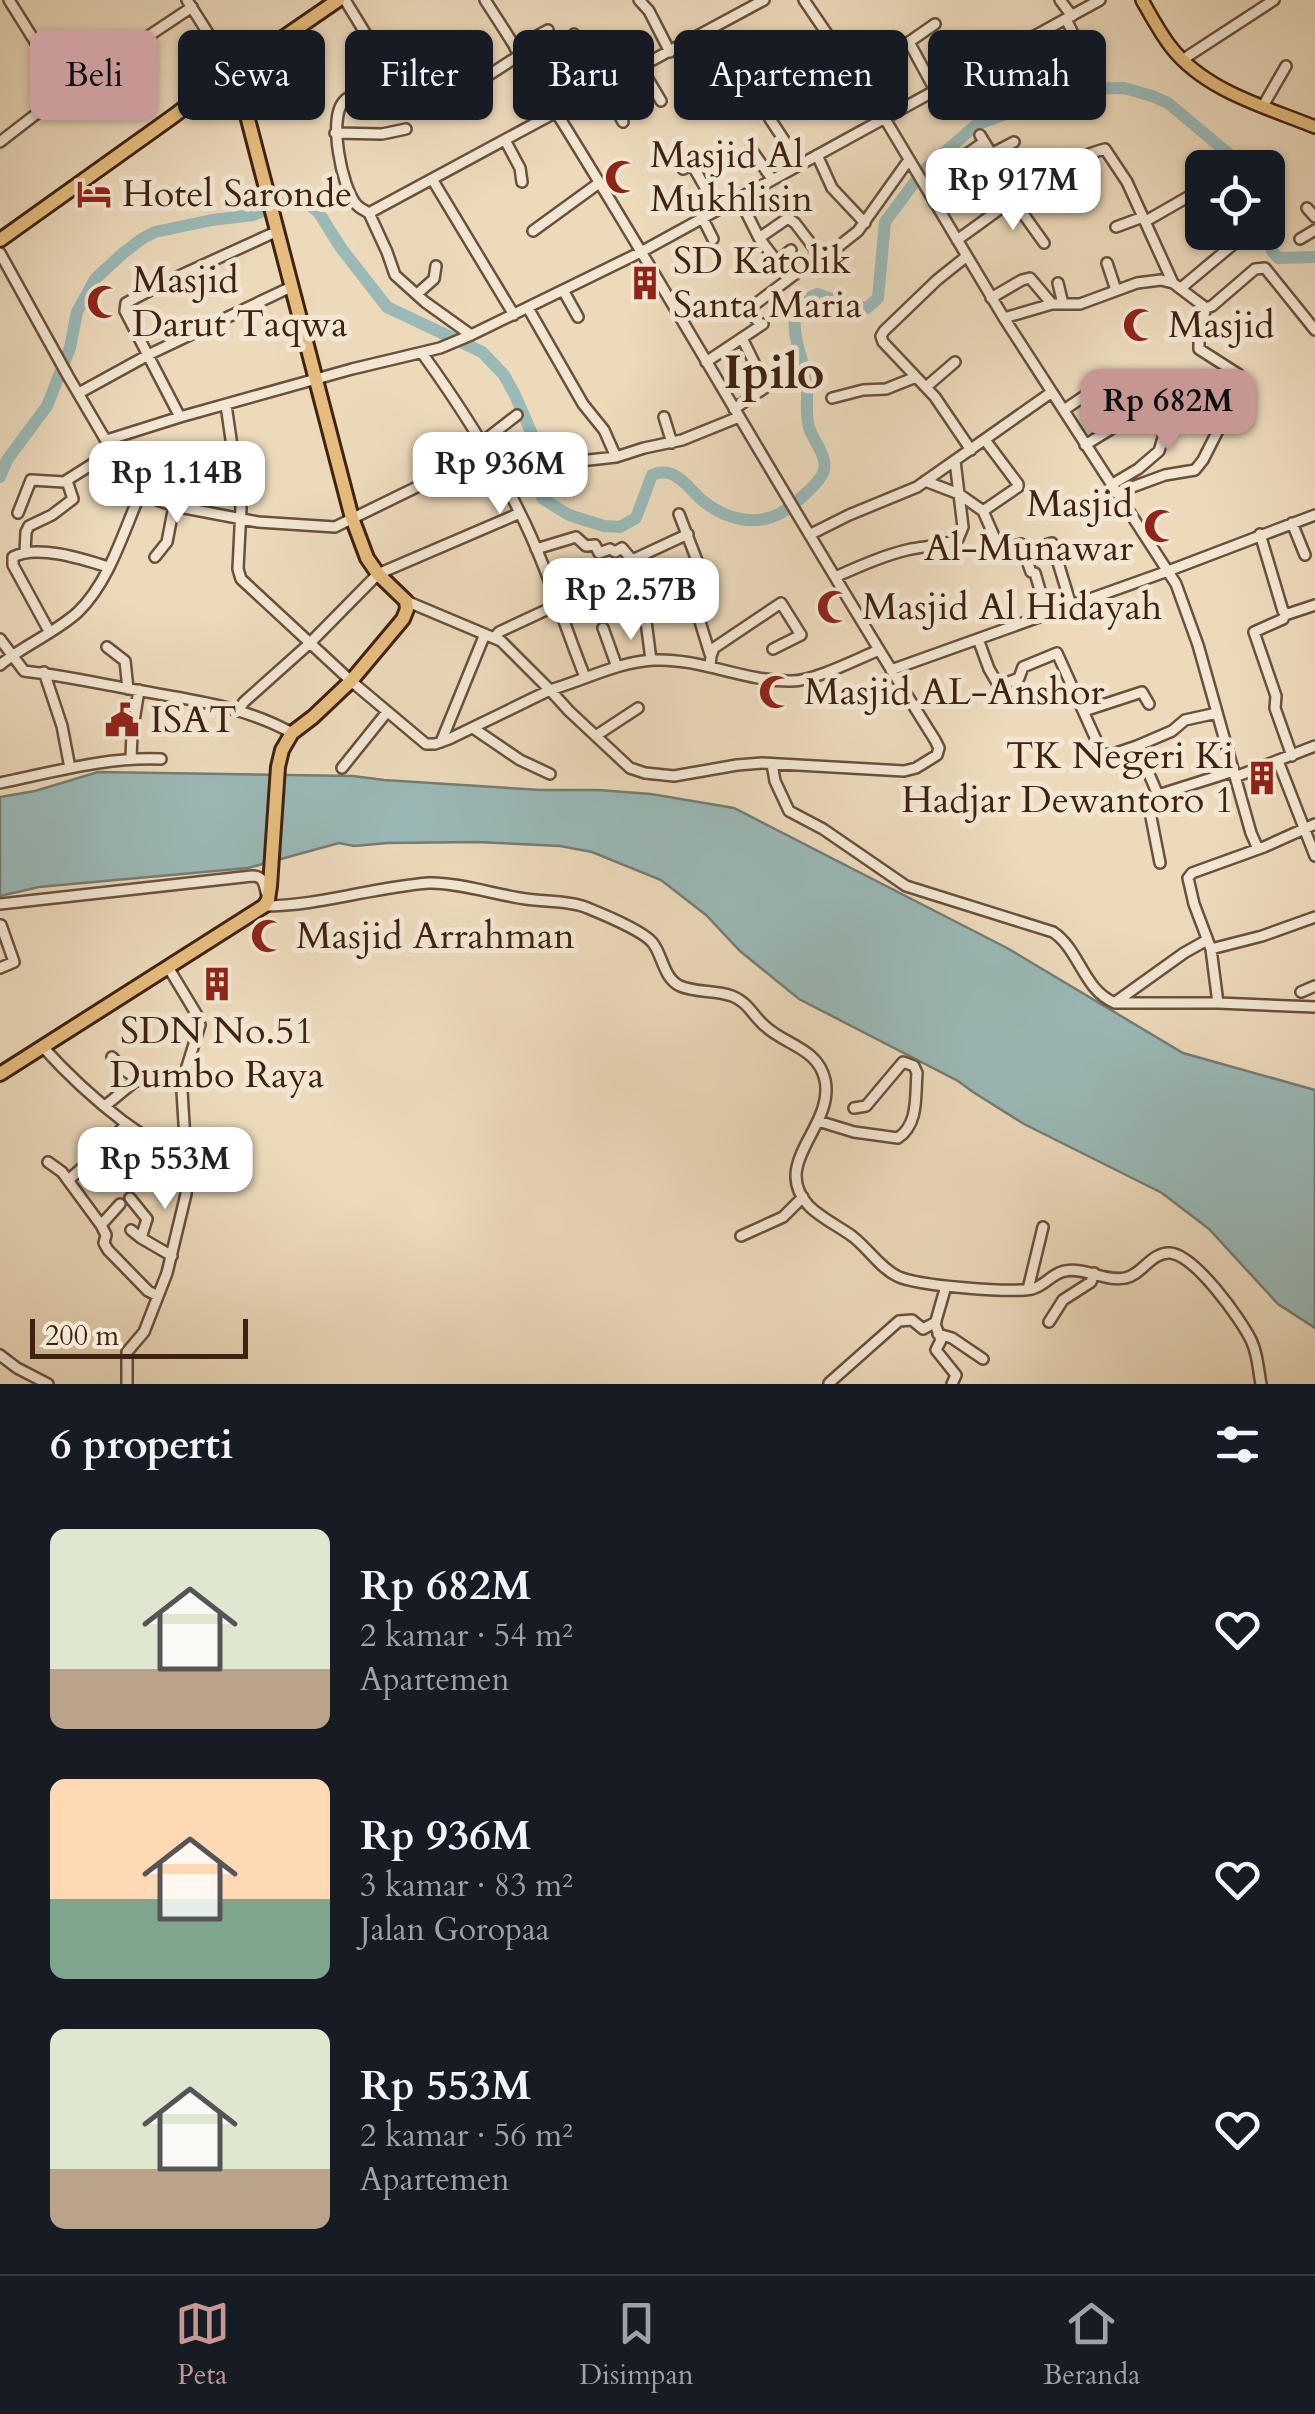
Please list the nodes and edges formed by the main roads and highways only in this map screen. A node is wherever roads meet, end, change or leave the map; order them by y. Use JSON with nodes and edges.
{"nodes":[{"id":1,"x":325,"y":0,"type":"edge"},
{"id":2,"x":341,"y":0,"type":"edge"},
{"id":3,"x":1142,"y":0,"type":"edge"},
{"id":4,"x":286,"y":30,"type":"edge"},
{"id":5,"x":295,"y":30,"type":"edge"},
{"id":6,"x":178,"y":113,"type":"edge"},
{"id":7,"x":248,"y":120,"type":"edge"},
{"id":8,"x":1315,"y":127,"type":"edge"},
{"id":9,"x":0,"y":240,"type":"edge"},
{"id":10,"x":0,"y":1074,"type":"edge"}],
"edges":[{"from":1,"to":4,"type":"highway"},
{"from":2,"to":5,"type":"highway"},
{"from":3,"to":8,"type":"main road"},
{"from":6,"to":9,"type":"highway"},
{"from":7,"to":10,"type":"highway"}]}
